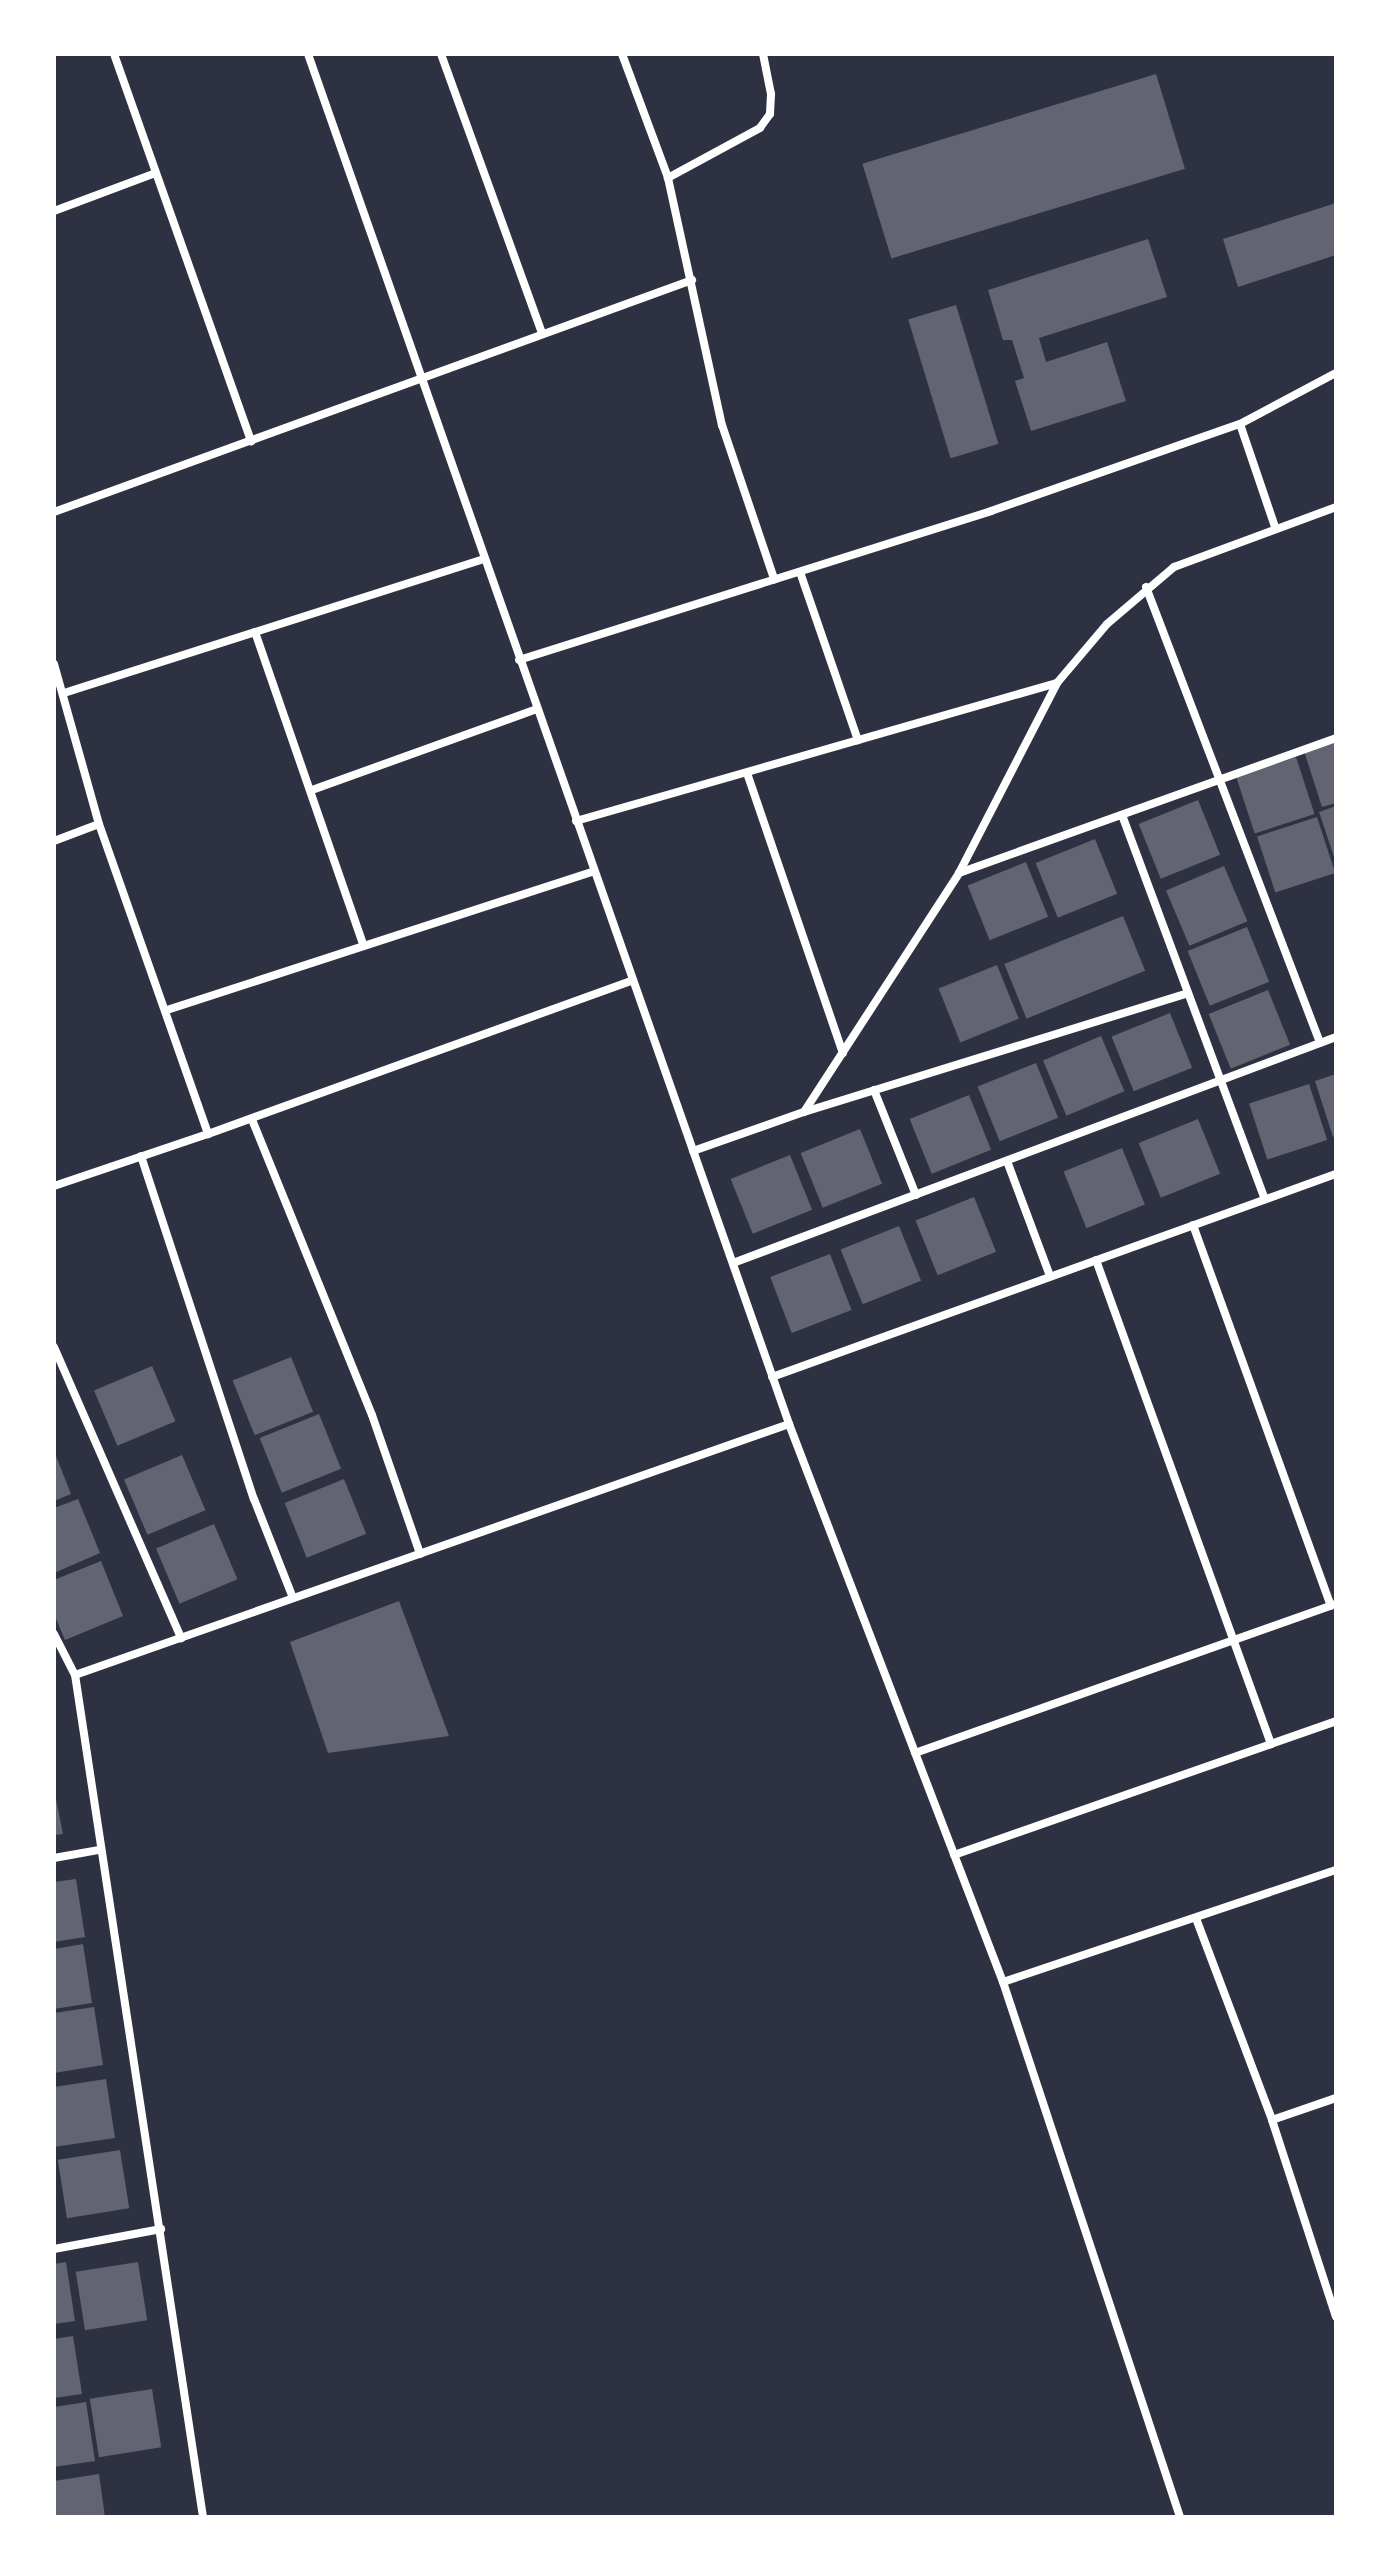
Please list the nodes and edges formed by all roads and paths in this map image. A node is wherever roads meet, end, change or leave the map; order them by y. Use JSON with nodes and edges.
{"nodes":[{"id":1,"x":114,"y":54,"type":"edge"},
{"id":2,"x":308,"y":54,"type":"edge"},
{"id":3,"x":441,"y":54,"type":"edge"},
{"id":4,"x":622,"y":54,"type":"edge"},
{"id":5,"x":763,"y":54,"type":"edge"},
{"id":6,"x":153,"y":174,"type":"junction"},
{"id":7,"x":668,"y":178,"type":"junction"},
{"id":8,"x":54,"y":211,"type":"edge"},
{"id":9,"x":692,"y":280,"type":"junction"},
{"id":10,"x":542,"y":333,"type":"junction"},
{"id":11,"x":1336,"y":373,"type":"edge"},
{"id":12,"x":424,"y":380,"type":"junction"},
{"id":13,"x":1240,"y":424,"type":"junction"},
{"id":14,"x":251,"y":441,"type":"junction"},
{"id":15,"x":1336,"y":507,"type":"edge"},
{"id":16,"x":54,"y":512,"type":"edge"},
{"id":17,"x":1275,"y":527,"type":"junction"},
{"id":18,"x":483,"y":559,"type":"junction"},
{"id":19,"x":800,"y":572,"type":"junction"},
{"id":20,"x":774,"y":579,"type":"junction"},
{"id":21,"x":1146,"y":587,"type":"junction"},
{"id":22,"x":255,"y":632,"type":"junction"},
{"id":23,"x":519,"y":660,"type":"junction"},
{"id":24,"x":54,"y":664,"type":"edge"},
{"id":25,"x":1057,"y":683,"type":"junction"},
{"id":26,"x":64,"y":693,"type":"junction"},
{"id":27,"x":537,"y":709,"type":"junction"},
{"id":28,"x":1336,"y":738,"type":"edge"},
{"id":29,"x":858,"y":740,"type":"junction"},
{"id":30,"x":747,"y":773,"type":"junction"},
{"id":31,"x":1222,"y":778,"type":"junction"},
{"id":32,"x":312,"y":790,"type":"junction"},
{"id":33,"x":1122,"y":815,"type":"junction"},
{"id":34,"x":576,"y":821,"type":"junction"},
{"id":35,"x":99,"y":824,"type":"junction"},
{"id":36,"x":54,"y":841,"type":"edge"},
{"id":37,"x":594,"y":871,"type":"junction"},
{"id":38,"x":959,"y":873,"type":"junction"},
{"id":39,"x":363,"y":944,"type":"junction"},
{"id":40,"x":633,"y":980,"type":"junction"},
{"id":41,"x":1188,"y":993,"type":"junction"},
{"id":42,"x":167,"y":1010,"type":"junction"},
{"id":43,"x":1336,"y":1037,"type":"edge"},
{"id":44,"x":1320,"y":1043,"type":"junction"},
{"id":45,"x":843,"y":1053,"type":"junction"},
{"id":46,"x":1221,"y":1082,"type":"junction"},
{"id":47,"x":874,"y":1090,"type":"junction"},
{"id":48,"x":804,"y":1112,"type":"junction"},
{"id":49,"x":253,"y":1122,"type":"junction"},
{"id":50,"x":208,"y":1134,"type":"junction"},
{"id":51,"x":693,"y":1151,"type":"junction"},
{"id":52,"x":141,"y":1156,"type":"junction"},
{"id":53,"x":1007,"y":1161,"type":"junction"},
{"id":54,"x":1336,"y":1174,"type":"edge"},
{"id":55,"x":54,"y":1186,"type":"edge"},
{"id":56,"x":916,"y":1195,"type":"junction"},
{"id":57,"x":1265,"y":1199,"type":"junction"},
{"id":58,"x":1193,"y":1225,"type":"junction"},
{"id":59,"x":1096,"y":1260,"type":"junction"},
{"id":60,"x":733,"y":1263,"type":"junction"},
{"id":61,"x":1050,"y":1276,"type":"junction"},
{"id":62,"x":54,"y":1347,"type":"edge"},
{"id":63,"x":772,"y":1377,"type":"junction"},
{"id":64,"x":789,"y":1424,"type":"junction"},
{"id":65,"x":420,"y":1554,"type":"junction"},
{"id":66,"x":293,"y":1598,"type":"junction"},
{"id":67,"x":1333,"y":1605,"type":"edge"},
{"id":68,"x":54,"y":1634,"type":"edge"},
{"id":69,"x":181,"y":1638,"type":"junction"},
{"id":70,"x":1234,"y":1640,"type":"junction"},
{"id":71,"x":75,"y":1675,"type":"junction"},
{"id":72,"x":1336,"y":1721,"type":"edge"},
{"id":73,"x":1271,"y":1744,"type":"junction"},
{"id":74,"x":915,"y":1753,"type":"junction"},
{"id":75,"x":99,"y":1850,"type":"junction"},
{"id":76,"x":954,"y":1855,"type":"junction"},
{"id":77,"x":54,"y":1858,"type":"edge"},
{"id":78,"x":1336,"y":1870,"type":"edge"},
{"id":79,"x":1197,"y":1921,"type":"junction"},
{"id":80,"x":1003,"y":1982,"type":"junction"},
{"id":81,"x":1336,"y":2098,"type":"edge"},
{"id":82,"x":1272,"y":2120,"type":"junction"},
{"id":83,"x":161,"y":2229,"type":"junction"},
{"id":84,"x":54,"y":2249,"type":"edge"},
{"id":85,"x":1335,"y":2312,"type":"edge"},
{"id":86,"x":203,"y":2517,"type":"edge"},
{"id":87,"x":1180,"y":2517,"type":"edge"}],
"edges":[{"from":1,"to":6,"type":"street"},
{"from":2,"to":12,"type":"street"},
{"from":3,"to":10,"type":"street"},
{"from":4,"to":7,"type":"street"},
{"from":5,"to":7,"type":"street"},
{"from":6,"to":8,"type":"street"},
{"from":6,"to":14,"type":"street"},
{"from":7,"to":9,"type":"street"},
{"from":9,"to":10,"type":"street"},
{"from":9,"to":20,"type":"street"},
{"from":10,"to":12,"type":"street"},
{"from":11,"to":13,"type":"street"},
{"from":12,"to":14,"type":"street"},
{"from":12,"to":18,"type":"street"},
{"from":13,"to":17,"type":"street"},
{"from":13,"to":19,"type":"street"},
{"from":14,"to":16,"type":"street"},
{"from":15,"to":17,"type":"street"},
{"from":17,"to":21,"type":"street"},
{"from":18,"to":22,"type":"street"},
{"from":18,"to":23,"type":"street"},
{"from":19,"to":20,"type":"street"},
{"from":19,"to":29,"type":"street"},
{"from":20,"to":23,"type":"street"},
{"from":21,"to":25,"type":"street"},
{"from":21,"to":31,"type":"street"},
{"from":22,"to":26,"type":"street"},
{"from":22,"to":32,"type":"street"},
{"from":23,"to":27,"type":"street"},
{"from":24,"to":26,"type":"street"},
{"from":25,"to":29,"type":"street"},
{"from":25,"to":38,"type":"street"},
{"from":26,"to":35,"type":"street"},
{"from":27,"to":32,"type":"street"},
{"from":27,"to":34,"type":"street"},
{"from":28,"to":31,"type":"street"},
{"from":29,"to":30,"type":"street"},
{"from":30,"to":34,"type":"street"},
{"from":30,"to":45,"type":"street"},
{"from":31,"to":33,"type":"street"},
{"from":31,"to":44,"type":"street"},
{"from":32,"to":39,"type":"street"},
{"from":33,"to":38,"type":"street"},
{"from":33,"to":41,"type":"street"},
{"from":34,"to":37,"type":"street"},
{"from":35,"to":36,"type":"street"},
{"from":35,"to":42,"type":"street"},
{"from":37,"to":39,"type":"street"},
{"from":37,"to":40,"type":"street"},
{"from":38,"to":45,"type":"street"},
{"from":39,"to":42,"type":"street"},
{"from":40,"to":49,"type":"street"},
{"from":40,"to":51,"type":"street"},
{"from":41,"to":46,"type":"street"},
{"from":41,"to":47,"type":"street"},
{"from":42,"to":50,"type":"street"},
{"from":43,"to":44,"type":"street"},
{"from":44,"to":46,"type":"street"},
{"from":45,"to":48,"type":"street"},
{"from":46,"to":53,"type":"street"},
{"from":46,"to":57,"type":"street"},
{"from":47,"to":48,"type":"street"},
{"from":47,"to":56,"type":"street"},
{"from":48,"to":51,"type":"street"},
{"from":49,"to":50,"type":"street"},
{"from":49,"to":65,"type":"street"},
{"from":50,"to":52,"type":"street"},
{"from":51,"to":60,"type":"street"},
{"from":52,"to":55,"type":"street"},
{"from":52,"to":66,"type":"street"},
{"from":53,"to":56,"type":"street"},
{"from":53,"to":61,"type":"street"},
{"from":54,"to":57,"type":"street"},
{"from":56,"to":60,"type":"street"},
{"from":57,"to":58,"type":"street"},
{"from":58,"to":59,"type":"street"},
{"from":58,"to":67,"type":"street"},
{"from":59,"to":61,"type":"street"},
{"from":59,"to":70,"type":"street"},
{"from":60,"to":63,"type":"street"},
{"from":61,"to":63,"type":"street"},
{"from":62,"to":69,"type":"street"},
{"from":63,"to":64,"type":"street"},
{"from":64,"to":65,"type":"street"},
{"from":64,"to":74,"type":"street"},
{"from":65,"to":66,"type":"street"},
{"from":66,"to":69,"type":"street"},
{"from":67,"to":70,"type":"street"},
{"from":68,"to":71,"type":"street"},
{"from":69,"to":71,"type":"street"},
{"from":70,"to":73,"type":"street"},
{"from":70,"to":74,"type":"street"},
{"from":71,"to":75,"type":"street"},
{"from":72,"to":73,"type":"street"},
{"from":73,"to":76,"type":"street"},
{"from":74,"to":76,"type":"street"},
{"from":75,"to":77,"type":"street"},
{"from":75,"to":83,"type":"street"},
{"from":76,"to":80,"type":"street"},
{"from":78,"to":79,"type":"street"},
{"from":79,"to":80,"type":"street"},
{"from":79,"to":82,"type":"street"},
{"from":80,"to":87,"type":"street"},
{"from":81,"to":82,"type":"street"},
{"from":82,"to":85,"type":"street"},
{"from":83,"to":84,"type":"street"},
{"from":83,"to":86,"type":"street"}]}
